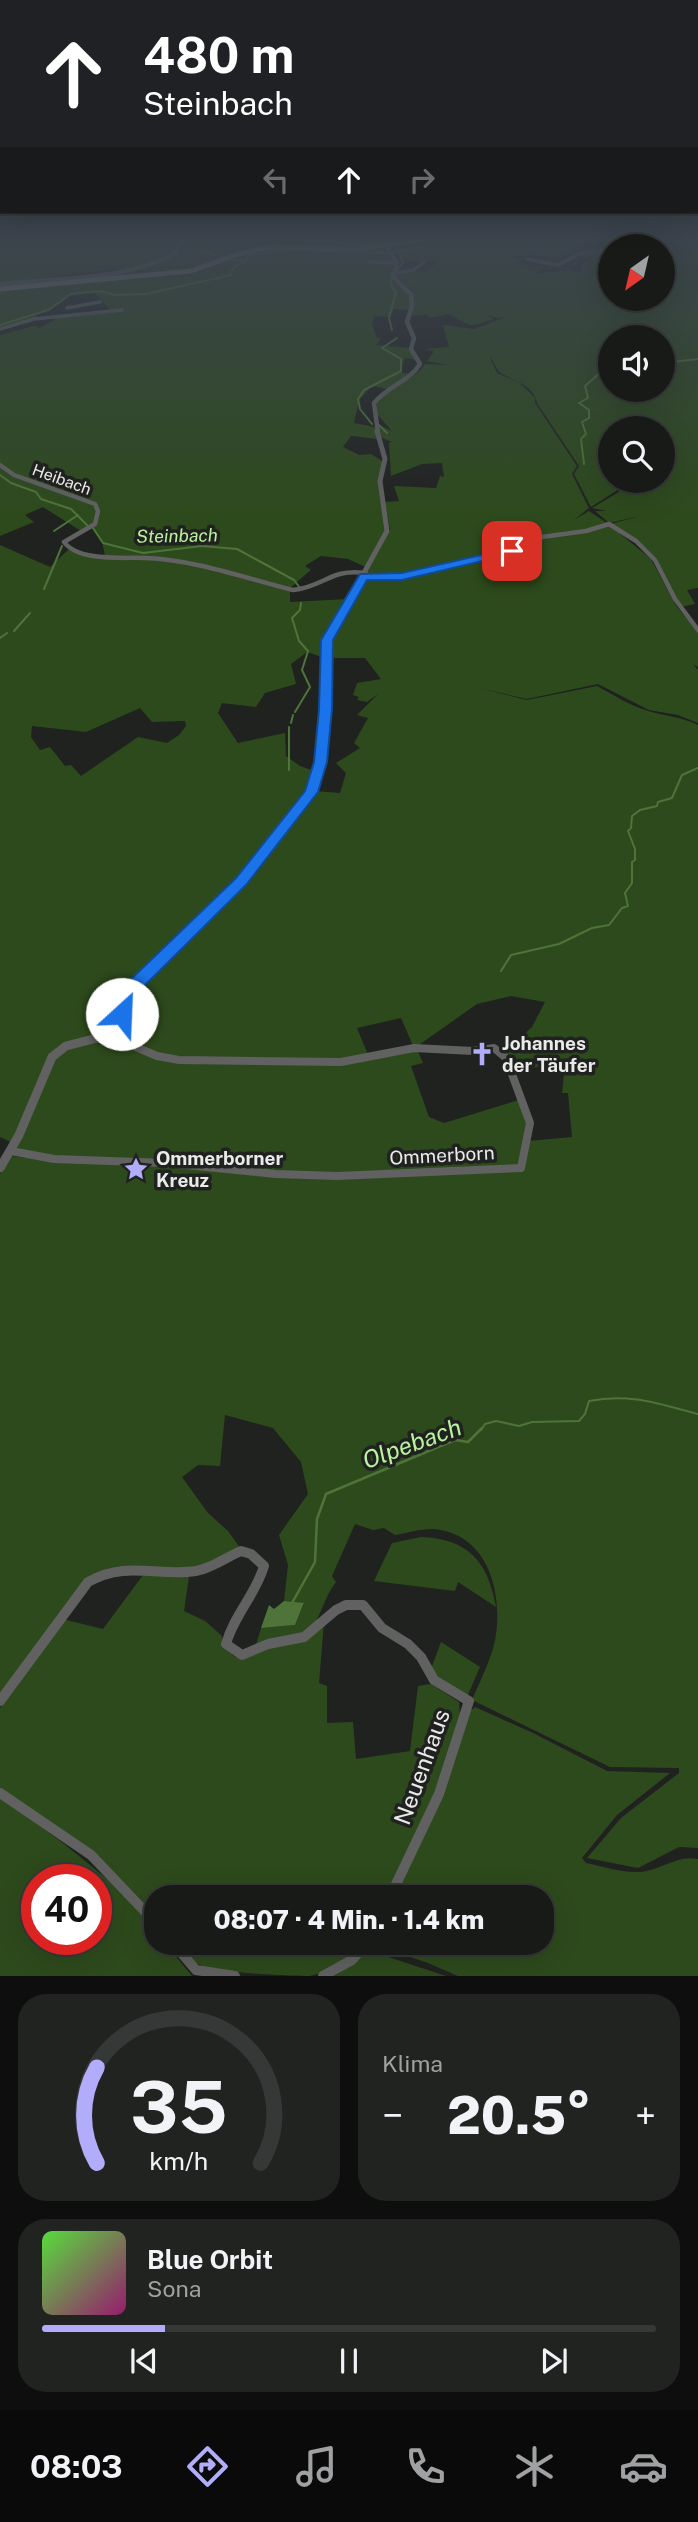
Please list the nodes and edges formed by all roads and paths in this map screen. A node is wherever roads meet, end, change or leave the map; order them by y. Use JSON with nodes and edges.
{"nodes":[{"id":1,"x":411,"y":331,"type":"edge"},
{"id":2,"x":0,"y":465,"type":"edge"},
{"id":3,"x":365,"y":575,"type":"junction"},
{"id":4,"x":698,"y":629,"type":"edge"},
{"id":5,"x":108,"y":1035,"type":"junction"},
{"id":6,"x":11,"y":1151,"type":"junction"},
{"id":7,"x":0,"y":1168,"type":"edge"},
{"id":8,"x":0,"y":1701,"type":"edge"},
{"id":9,"x":0,"y":1793,"type":"edge"},
{"id":10,"x":396,"y":1885,"type":"edge"},
{"id":11,"x":144,"y":1909,"type":"edge"},
{"id":12,"x":183,"y":1955,"type":"edge"},
{"id":13,"x":359,"y":1955,"type":"edge"},
{"id":14,"x":235,"y":1976,"type":"edge"},
{"id":15,"x":323,"y":1976,"type":"edge"}],
"edges":[{"from":1,"to":3,"type":"street"},
{"from":2,"to":3,"type":"street","name":"Heibach"},
{"from":3,"to":4,"type":"street"},
{"from":3,"to":5,"type":"street"},
{"from":5,"to":6,"type":"street"},
{"from":5,"to":6,"type":"street","name":"Ommerborn"},
{"from":6,"to":7,"type":"street"},
{"from":8,"to":10,"type":"street","name":"Neuenhaus"},
{"from":9,"to":11,"type":"street"},
{"from":12,"to":14,"type":"street"},
{"from":13,"to":15,"type":"street"}]}
